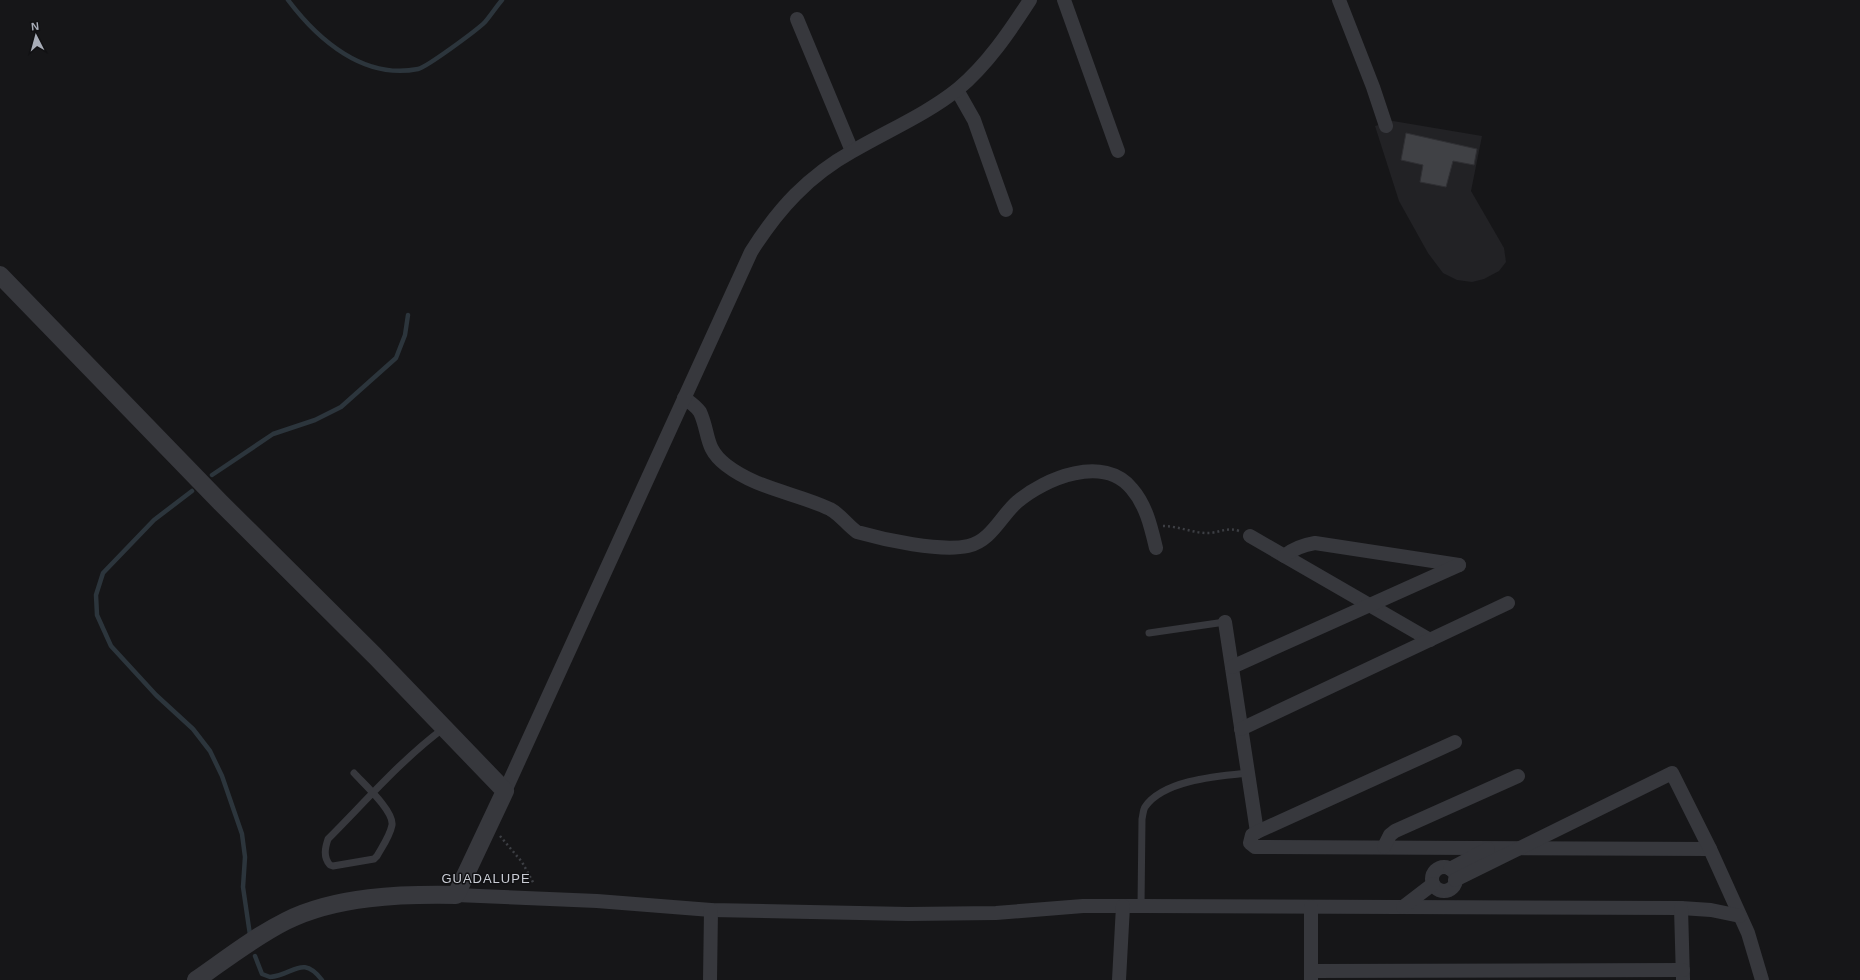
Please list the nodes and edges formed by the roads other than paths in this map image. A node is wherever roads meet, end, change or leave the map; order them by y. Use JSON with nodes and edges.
{"nodes":[{"id":1,"x":1064,"y":0,"type":"edge"},
{"id":2,"x":1339,"y":0,"type":"edge"},
{"id":3,"x":1026,"y":2,"type":"edge"},
{"id":4,"x":797,"y":19,"type":"dead end"},
{"id":5,"x":957,"y":90,"type":"junction"},
{"id":6,"x":1386,"y":126,"type":"dead end"},
{"id":7,"x":852,"y":151,"type":"junction"},
{"id":8,"x":1118,"y":151,"type":"dead end"},
{"id":9,"x":1006,"y":210,"type":"dead end"},
{"id":10,"x":0,"y":275,"type":"edge"},
{"id":11,"x":684,"y":398,"type":"junction"},
{"id":12,"x":1250,"y":536,"type":"road end"},
{"id":13,"x":1156,"y":548,"type":"dead end"},
{"id":14,"x":1284,"y":556,"type":"junction"},
{"id":15,"x":1508,"y":603,"type":"dead end"},
{"id":16,"x":1370,"y":605,"type":"junction"},
{"id":17,"x":1226,"y":622,"type":"joint"},
{"id":18,"x":1149,"y":633,"type":"dead end"},
{"id":19,"x":1430,"y":640,"type":"junction"},
{"id":20,"x":1232,"y":667,"type":"junction"},
{"id":21,"x":445,"y":727,"type":"junction"},
{"id":22,"x":1241,"y":729,"type":"junction"},
{"id":23,"x":1455,"y":742,"type":"dead end"},
{"id":24,"x":1248,"y":773,"type":"junction"},
{"id":25,"x":354,"y":774,"type":"dead end"},
{"id":26,"x":1518,"y":776,"type":"dead end"},
{"id":27,"x":505,"y":791,"type":"junction"},
{"id":28,"x":373,"y":795,"type":"junction"},
{"id":29,"x":1257,"y":832,"type":"junction"},
{"id":30,"x":1384,"y":847,"type":"junction"},
{"id":31,"x":1490,"y":848,"type":"junction"},
{"id":32,"x":1518,"y":848,"type":"junction"},
{"id":33,"x":1710,"y":849,"type":"junction"},
{"id":34,"x":1452,"y":874,"type":"junction"},
{"id":35,"x":1438,"y":887,"type":"junction"},
{"id":36,"x":456,"y":895,"type":"junction"},
{"id":37,"x":1123,"y":906,"type":"junction"},
{"id":38,"x":1141,"y":906,"type":"junction"},
{"id":39,"x":1311,"y":907,"type":"junction"},
{"id":40,"x":1403,"y":907,"type":"junction"},
{"id":41,"x":1443,"y":907,"type":"junction"},
{"id":42,"x":1681,"y":908,"type":"junction"},
{"id":43,"x":711,"y":910,"type":"junction"},
{"id":44,"x":1740,"y":916,"type":"junction"},
{"id":45,"x":1683,"y":975,"type":"edge"},
{"id":46,"x":1311,"y":976,"type":"edge"},
{"id":47,"x":196,"y":980,"type":"edge"},
{"id":48,"x":710,"y":980,"type":"edge"},
{"id":49,"x":1119,"y":980,"type":"edge"},
{"id":50,"x":1762,"y":980,"type":"edge"}],
"edges":[{"from":1,"to":8,"type":"street"},
{"from":2,"to":6,"type":"street"},
{"from":3,"to":5,"type":"street"},
{"from":4,"to":7,"type":"street"},
{"from":5,"to":7,"type":"street"},
{"from":5,"to":9,"type":"street"},
{"from":7,"to":11,"type":"street"},
{"from":10,"to":21,"type":"street"},
{"from":11,"to":13,"type":"street"},
{"from":11,"to":27,"type":"street"},
{"from":12,"to":14,"type":"street"},
{"from":14,"to":16,"type":"street"},
{"from":14,"to":16,"type":"street"},
{"from":15,"to":19,"type":"street"},
{"from":16,"to":19,"type":"street"},
{"from":16,"to":20,"type":"street"},
{"from":17,"to":18,"type":"lane"},
{"from":17,"to":20,"type":"street"},
{"from":19,"to":22,"type":"street"},
{"from":20,"to":22,"type":"street"},
{"from":21,"to":27,"type":"street"},
{"from":21,"to":28,"type":"lane"},
{"from":22,"to":24,"type":"street"},
{"from":23,"to":29,"type":"street"},
{"from":24,"to":29,"type":"street"},
{"from":24,"to":38,"type":"lane"},
{"from":25,"to":28,"type":"lane"},
{"from":26,"to":30,"type":"street"},
{"from":27,"to":36,"type":"street"},
{"from":28,"to":28,"type":"lane"},
{"from":29,"to":30,"type":"street"},
{"from":30,"to":31,"type":"street"},
{"from":31,"to":32,"type":"street"},
{"from":31,"to":34,"type":"street"},
{"from":32,"to":33,"type":"street"},
{"from":32,"to":33,"type":"street"},
{"from":32,"to":34,"type":"street"},
{"from":33,"to":44,"type":"street"},
{"from":34,"to":35,"type":"street"},
{"from":34,"to":35,"type":"street"},
{"from":35,"to":40,"type":"street"},
{"from":35,"to":41,"type":"street"},
{"from":36,"to":43,"type":"street"},
{"from":36,"to":47,"type":"street"},
{"from":37,"to":38,"type":"street"},
{"from":37,"to":43,"type":"street"},
{"from":37,"to":49,"type":"street"},
{"from":38,"to":39,"type":"street"},
{"from":39,"to":40,"type":"street"},
{"from":39,"to":46,"type":"street"},
{"from":40,"to":41,"type":"street"},
{"from":41,"to":42,"type":"street"},
{"from":42,"to":44,"type":"street"},
{"from":42,"to":45,"type":"street"},
{"from":43,"to":48,"type":"street"},
{"from":44,"to":50,"type":"street"},
{"from":45,"to":46,"type":"street"}]}
